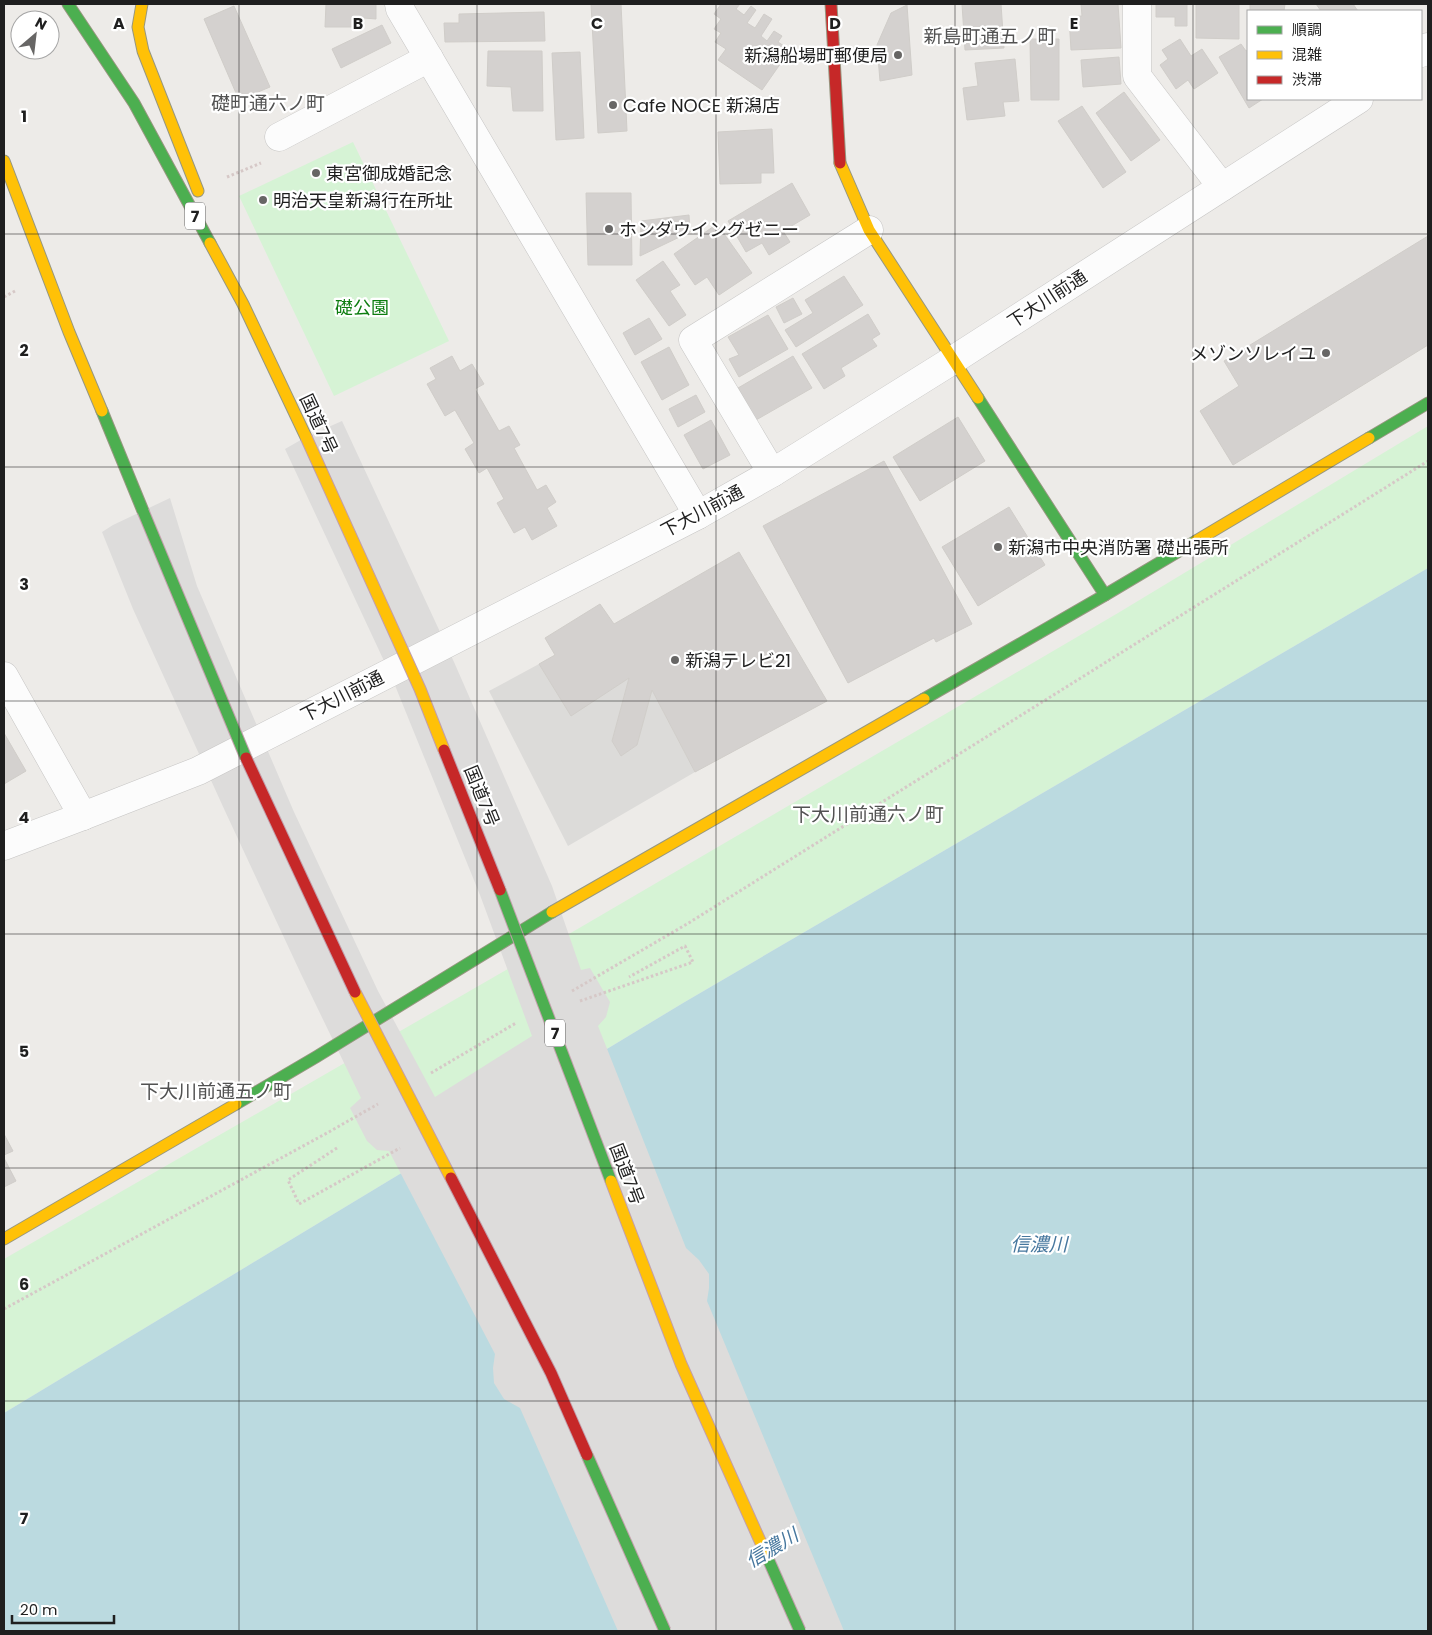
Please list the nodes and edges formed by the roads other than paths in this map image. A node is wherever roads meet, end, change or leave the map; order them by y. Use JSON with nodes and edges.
{"nodes":[{"id":1,"x":68,"y":4,"type":"edge"},
{"id":2,"x":142,"y":4,"type":"edge"},
{"id":3,"x":399,"y":4,"type":"edge"},
{"id":4,"x":831,"y":4,"type":"edge"},
{"id":5,"x":1136,"y":4,"type":"edge"},
{"id":6,"x":430,"y":58,"type":"junction"},
{"id":7,"x":1357,"y":100,"type":"edge"},
{"id":8,"x":279,"y":137,"type":"dead end"},
{"id":9,"x":4,"y":161,"type":"edge"},
{"id":10,"x":1222,"y":187,"type":"junction"},
{"id":11,"x":204,"y":205,"type":"dead end"},
{"id":12,"x":212,"y":222,"type":"dead end"},
{"id":13,"x":869,"y":230,"type":"junction"},
{"id":14,"x":243,"y":304,"type":"junction"},
{"id":15,"x":953,"y":360,"type":"junction"},
{"id":16,"x":1428,"y":403,"type":"edge"},
{"id":17,"x":772,"y":473,"type":"junction"},
{"id":18,"x":698,"y":516,"type":"junction"},
{"id":19,"x":1105,"y":595,"type":"junction"},
{"id":20,"x":4,"y":676,"type":"edge"},
{"id":21,"x":83,"y":816,"type":"junction"},
{"id":22,"x":4,"y":846,"type":"edge"},
{"id":23,"x":4,"y":1239,"type":"edge"},
{"id":24,"x":666,"y":1631,"type":"edge"},
{"id":25,"x":800,"y":1631,"type":"edge"}],
"edges":[{"from":1,"to":14,"type":"main road","name":"国道7号","number":"7"},
{"from":2,"to":11,"type":"main road"},
{"from":3,"to":6,"type":"street"},
{"from":4,"to":13,"type":"main road"},
{"from":5,"to":10,"type":"street"},
{"from":6,"to":8,"type":"street"},
{"from":6,"to":18,"type":"street"},
{"from":7,"to":10,"type":"street","name":"下大川前通"},
{"from":9,"to":24,"type":"main road","bridge":true},
{"from":10,"to":15,"type":"street","name":"下大川前通"},
{"from":12,"to":14,"type":"main road"},
{"from":13,"to":15,"type":"main road"},
{"from":13,"to":17,"type":"street"},
{"from":14,"to":25,"type":"main road","name":"国道7号","number":"7","bridge":true},
{"from":15,"to":17,"type":"street","name":"下大川前通"},
{"from":15,"to":19,"type":"main road"},
{"from":16,"to":19,"type":"main road"},
{"from":17,"to":18,"type":"street","name":"下大川前通"},
{"from":18,"to":21,"type":"street","name":"下大川前通"},
{"from":19,"to":23,"type":"main road"},
{"from":20,"to":21,"type":"street"},
{"from":21,"to":22,"type":"street","name":"下大川前通"}]}
